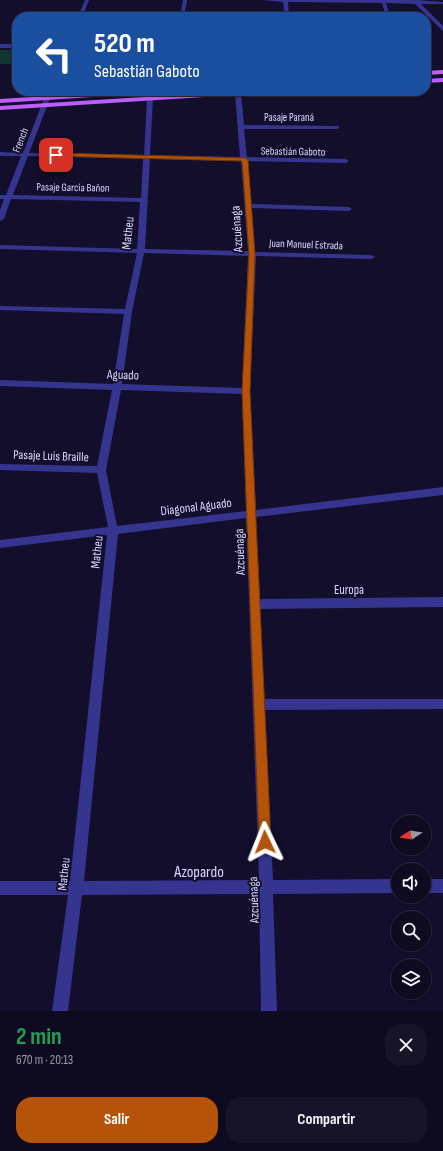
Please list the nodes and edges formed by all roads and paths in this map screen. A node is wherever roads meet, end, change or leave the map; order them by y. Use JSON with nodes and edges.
{"nodes":[{"id":1,"x":87,"y":0,"type":"edge"},
{"id":2,"x":185,"y":0,"type":"edge"},
{"id":3,"x":264,"y":0,"type":"edge"},
{"id":4,"x":285,"y":0,"type":"edge"},
{"id":5,"x":384,"y":1,"type":"edge"},
{"id":6,"x":415,"y":1,"type":"edge"},
{"id":7,"x":443,"y":2,"type":"edge"},
{"id":8,"x":82,"y":12,"type":"edge"},
{"id":9,"x":183,"y":12,"type":"edge"},
{"id":10,"x":286,"y":12,"type":"edge"},
{"id":11,"x":387,"y":12,"type":"edge"},
{"id":12,"x":426,"y":12,"type":"edge"},
{"id":13,"x":431,"y":17,"type":"edge"},
{"id":14,"x":443,"y":29,"type":"edge"},
{"id":15,"x":0,"y":46,"type":"edge"},
{"id":16,"x":12,"y":46,"type":"edge"},
{"id":17,"x":443,"y":72,"type":"edge"},
{"id":18,"x":431,"y":73,"type":"edge"},
{"id":19,"x":443,"y":80,"type":"edge"},
{"id":20,"x":431,"y":81,"type":"edge"},
{"id":21,"x":117,"y":96,"type":"edge"},
{"id":22,"x":142,"y":96,"type":"edge"},
{"id":23,"x":152,"y":96,"type":"edge"},
{"id":24,"x":238,"y":96,"type":"edge"},
{"id":25,"x":47,"y":98,"type":"junction"},
{"id":26,"x":0,"y":101,"type":"edge"},
{"id":27,"x":45,"y":106,"type":"junction"},
{"id":28,"x":0,"y":108,"type":"edge"},
{"id":29,"x":241,"y":127,"type":"junction"},
{"id":30,"x":337,"y":127,"type":"dead end"},
{"id":31,"x":0,"y":154,"type":"edge"},
{"id":32,"x":25,"y":154,"type":"junction"},
{"id":33,"x":148,"y":157,"type":"junction"},
{"id":34,"x":245,"y":160,"type":"junction"},
{"id":35,"x":346,"y":162,"type":"dead end"},
{"id":36,"x":0,"y":197,"type":"edge"},
{"id":37,"x":9,"y":197,"type":"junction"},
{"id":38,"x":144,"y":200,"type":"junction"},
{"id":39,"x":248,"y":206,"type":"junction"},
{"id":40,"x":349,"y":209,"type":"dead end"},
{"id":41,"x":0,"y":219,"type":"edge"},
{"id":42,"x":0,"y":247,"type":"edge"},
{"id":43,"x":140,"y":251,"type":"junction"},
{"id":44,"x":252,"y":254,"type":"junction"},
{"id":45,"x":371,"y":257,"type":"dead end"},
{"id":46,"x":0,"y":308,"type":"edge"},
{"id":47,"x":128,"y":312,"type":"junction"},
{"id":48,"x":0,"y":383,"type":"edge"},
{"id":49,"x":117,"y":386,"type":"junction"},
{"id":50,"x":246,"y":391,"type":"junction"},
{"id":51,"x":0,"y":467,"type":"edge"},
{"id":52,"x":101,"y":470,"type":"junction"},
{"id":53,"x":443,"y":491,"type":"edge"},
{"id":54,"x":251,"y":513,"type":"junction"},
{"id":55,"x":113,"y":529,"type":"junction"},
{"id":56,"x":0,"y":544,"type":"edge"},
{"id":57,"x":443,"y":602,"type":"edge"},
{"id":58,"x":254,"y":604,"type":"junction"},
{"id":59,"x":443,"y":704,"type":"edge"},
{"id":60,"x":259,"y":706,"type":"junction"},
{"id":61,"x":391,"y":886,"type":"edge"},
{"id":62,"x":431,"y":886,"type":"edge"},
{"id":63,"x":443,"y":886,"type":"edge"},
{"id":64,"x":0,"y":888,"type":"edge"},
{"id":65,"x":76,"y":888,"type":"junction"},
{"id":66,"x":266,"y":888,"type":"junction"},
{"id":67,"x":60,"y":1011,"type":"edge"},
{"id":68,"x":270,"y":1011,"type":"edge"}],
"edges":[{"from":1,"to":8,"type":"street"},
{"from":2,"to":9,"type":"street"},
{"from":3,"to":4,"type":"street"},
{"from":4,"to":5,"type":"street"},
{"from":4,"to":10,"type":"street"},
{"from":5,"to":6,"type":"street"},
{"from":5,"to":11,"type":"street"},
{"from":6,"to":7,"type":"street"},
{"from":6,"to":12,"type":"street"},
{"from":13,"to":14,"type":"street"},
{"from":15,"to":16,"type":"street"},
{"from":17,"to":18,"type":"main road"},
{"from":19,"to":20,"type":"main road"},
{"from":21,"to":25,"type":"main road"},
{"from":22,"to":27,"type":"main road"},
{"from":23,"to":33,"type":"street","name":"Matheu"},
{"from":24,"to":29,"type":"street","name":"Azcuénaga"},
{"from":25,"to":26,"type":"main road"},
{"from":25,"to":27,"type":"street","name":"French"},
{"from":27,"to":28,"type":"main road"},
{"from":27,"to":32,"type":"street","name":"French"},
{"from":29,"to":30,"type":"street","name":"Pasaje Paraná"},
{"from":29,"to":34,"type":"street","name":"Azcuénaga"},
{"from":31,"to":32,"type":"street","name":"Sebastián Gaboto"},
{"from":32,"to":33,"type":"street","name":"Sebastián Gaboto"},
{"from":32,"to":37,"type":"street","name":"French"},
{"from":33,"to":34,"type":"street","name":"Sebastián Gaboto"},
{"from":33,"to":38,"type":"street","name":"Matheu"},
{"from":34,"to":35,"type":"street","name":"Sebastián Gaboto"},
{"from":34,"to":39,"type":"street","name":"Azcuénaga"},
{"from":36,"to":37,"type":"street","name":"Pasaje García Bañon"},
{"from":37,"to":38,"type":"street","name":"Pasaje García Bañon"},
{"from":37,"to":41,"type":"street","name":"French"},
{"from":38,"to":43,"type":"street","name":"Matheu"},
{"from":39,"to":40,"type":"street"},
{"from":39,"to":44,"type":"street","name":"Azcuénaga"},
{"from":42,"to":43,"type":"street","name":"Juan Manuel Estrada"},
{"from":43,"to":44,"type":"street","name":"Juan Manuel Estrada"},
{"from":43,"to":47,"type":"street","name":"Matheu"},
{"from":44,"to":45,"type":"street","name":"Juan Manuel Estrada"},
{"from":44,"to":50,"type":"street","name":"Azcuénaga"},
{"from":46,"to":47,"type":"street"},
{"from":47,"to":49,"type":"street","name":"Matheu"},
{"from":48,"to":49,"type":"street","name":"Aguado"},
{"from":49,"to":50,"type":"street","name":"Aguado"},
{"from":49,"to":52,"type":"street","name":"Matheu"},
{"from":50,"to":54,"type":"street","name":"Azcuénaga"},
{"from":51,"to":52,"type":"street","name":"Pasaje Luis Braille"},
{"from":52,"to":55,"type":"street","name":"Matheu"},
{"from":53,"to":54,"type":"street","name":"Diagonal Aguado"},
{"from":54,"to":55,"type":"street","name":"Diagonal Aguado"},
{"from":54,"to":58,"type":"street","name":"Azcuénaga"},
{"from":55,"to":56,"type":"street","name":"Diagonal Aguado"},
{"from":55,"to":65,"type":"street","name":"Matheu"},
{"from":57,"to":58,"type":"street","name":"Europa"},
{"from":58,"to":60,"type":"street","name":"Azcuénaga"},
{"from":59,"to":60,"type":"street"},
{"from":60,"to":66,"type":"street","name":"Azcuénaga"},
{"from":61,"to":66,"type":"street","name":"Azopardo"},
{"from":62,"to":63,"type":"street"},
{"from":64,"to":65,"type":"street","name":"Azopardo"},
{"from":65,"to":66,"type":"street","name":"Azopardo"},
{"from":65,"to":67,"type":"street","name":"Matheu"},
{"from":66,"to":68,"type":"street","name":"Azcuénaga"}]}
